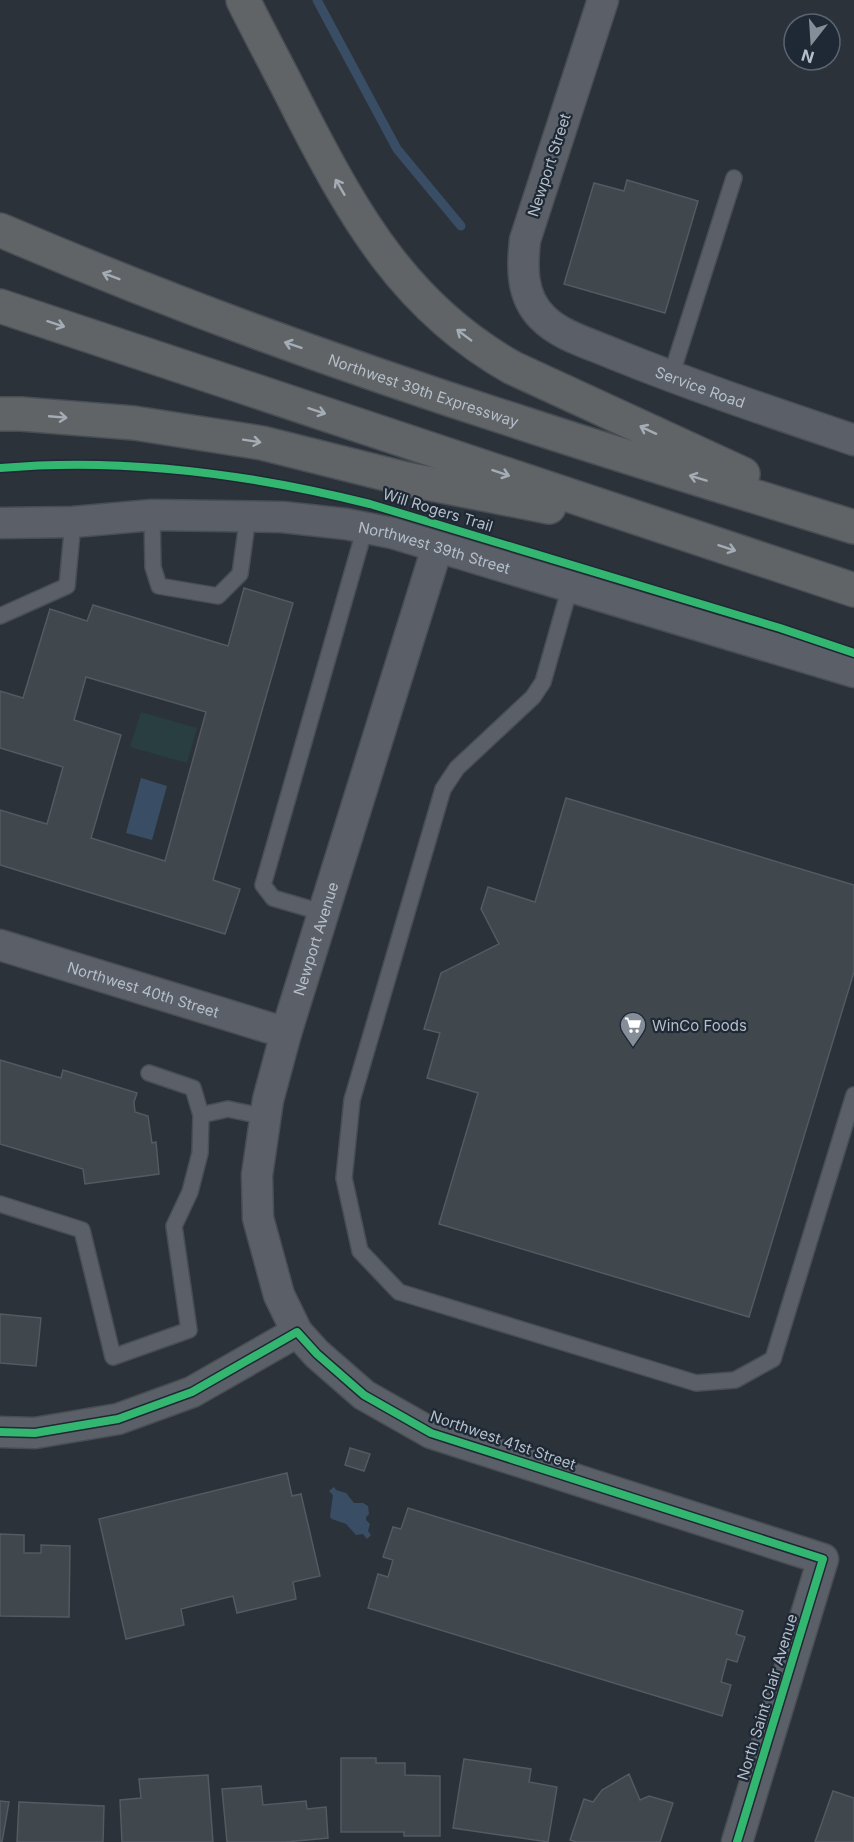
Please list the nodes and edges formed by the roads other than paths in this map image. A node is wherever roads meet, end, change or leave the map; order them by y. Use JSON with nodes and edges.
{"nodes":[{"id":1,"x":243,"y":0,"type":"edge"},
{"id":2,"x":603,"y":0,"type":"edge"},
{"id":3,"x":734,"y":178,"type":"dead end"},
{"id":4,"x":0,"y":230,"type":"edge"},
{"id":5,"x":0,"y":306,"type":"edge"},
{"id":6,"x":552,"y":326,"type":"joint"},
{"id":7,"x":671,"y":376,"type":"junction"},
{"id":8,"x":0,"y":414,"type":"edge"},
{"id":9,"x":854,"y":440,"type":"edge"},
{"id":10,"x":152,"y":515,"type":"junction"},
{"id":11,"x":248,"y":516,"type":"junction"},
{"id":12,"x":73,"y":522,"type":"junction"},
{"id":13,"x":0,"y":523,"type":"edge"},
{"id":14,"x":854,"y":526,"type":"edge"},
{"id":15,"x":365,"y":528,"type":"junction"},
{"id":16,"x":671,"y":530,"type":"junction"},
{"id":17,"x":437,"y":548,"type":"junction"},
{"id":18,"x":570,"y":587,"type":"junction"},
{"id":19,"x":854,"y":590,"type":"edge"},
{"id":20,"x":0,"y":616,"type":"edge"},
{"id":21,"x":854,"y":672,"type":"edge"},
{"id":22,"x":324,"y":913,"type":"junction"},
{"id":23,"x":0,"y":945,"type":"edge"},
{"id":24,"x":286,"y":1033,"type":"junction"},
{"id":25,"x":149,"y":1073,"type":"dead end"},
{"id":26,"x":854,"y":1095,"type":"edge"},
{"id":27,"x":201,"y":1115,"type":"junction"},
{"id":28,"x":266,"y":1117,"type":"junction"},
{"id":29,"x":0,"y":1204,"type":"edge"},
{"id":30,"x":297,"y":1332,"type":"junction"},
{"id":31,"x":0,"y":1432,"type":"edge"},
{"id":32,"x":823,"y":1559,"type":"joint"},
{"id":33,"x":737,"y":1842,"type":"edge"}],
"edges":[{"from":14,"to":1,"type":"highway","one_way":true},
{"from":2,"to":6,"type":"street","name":"Newport Street"},
{"from":3,"to":7,"type":"lane"},
{"from":14,"to":4,"type":"highway","name":"Northwest 39th Expressway","one_way":true},
{"from":5,"to":16,"type":"highway","one_way":true},
{"from":6,"to":7,"type":"street","name":"Service Road"},
{"from":7,"to":9,"type":"street","name":"Service Road"},
{"from":8,"to":16,"type":"highway","one_way":true},
{"from":10,"to":11,"type":"street","name":"Northwest 39th Street"},
{"from":10,"to":11,"type":"lane"},
{"from":10,"to":12,"type":"street","name":"Northwest 39th Street"},
{"from":11,"to":15,"type":"street","name":"Northwest 39th Street"},
{"from":12,"to":13,"type":"street","name":"Northwest 39th Street"},
{"from":12,"to":20,"type":"lane"},
{"from":15,"to":17,"type":"street","name":"Northwest 39th Street"},
{"from":15,"to":22,"type":"lane"},
{"from":16,"to":19,"type":"highway","one_way":true},
{"from":17,"to":18,"type":"street","name":"Northwest 39th Street"},
{"from":17,"to":22,"type":"street","name":"Newport Avenue"},
{"from":18,"to":21,"type":"street","name":"Northwest 39th Street"},
{"from":18,"to":26,"type":"lane"},
{"from":22,"to":24,"type":"street","name":"Newport Avenue"},
{"from":23,"to":24,"type":"street","name":"Northwest 40th Street"},
{"from":24,"to":28,"type":"street","name":"Newport Avenue"},
{"from":25,"to":27,"type":"lane"},
{"from":27,"to":28,"type":"lane"},
{"from":27,"to":29,"type":"lane"},
{"from":28,"to":30,"type":"street","name":"Newport Avenue"},
{"from":30,"to":31,"type":"street"},
{"from":30,"to":32,"type":"street","name":"Northwest 41st Street"},
{"from":32,"to":33,"type":"street","name":"North Saint Clair Avenue"}]}
